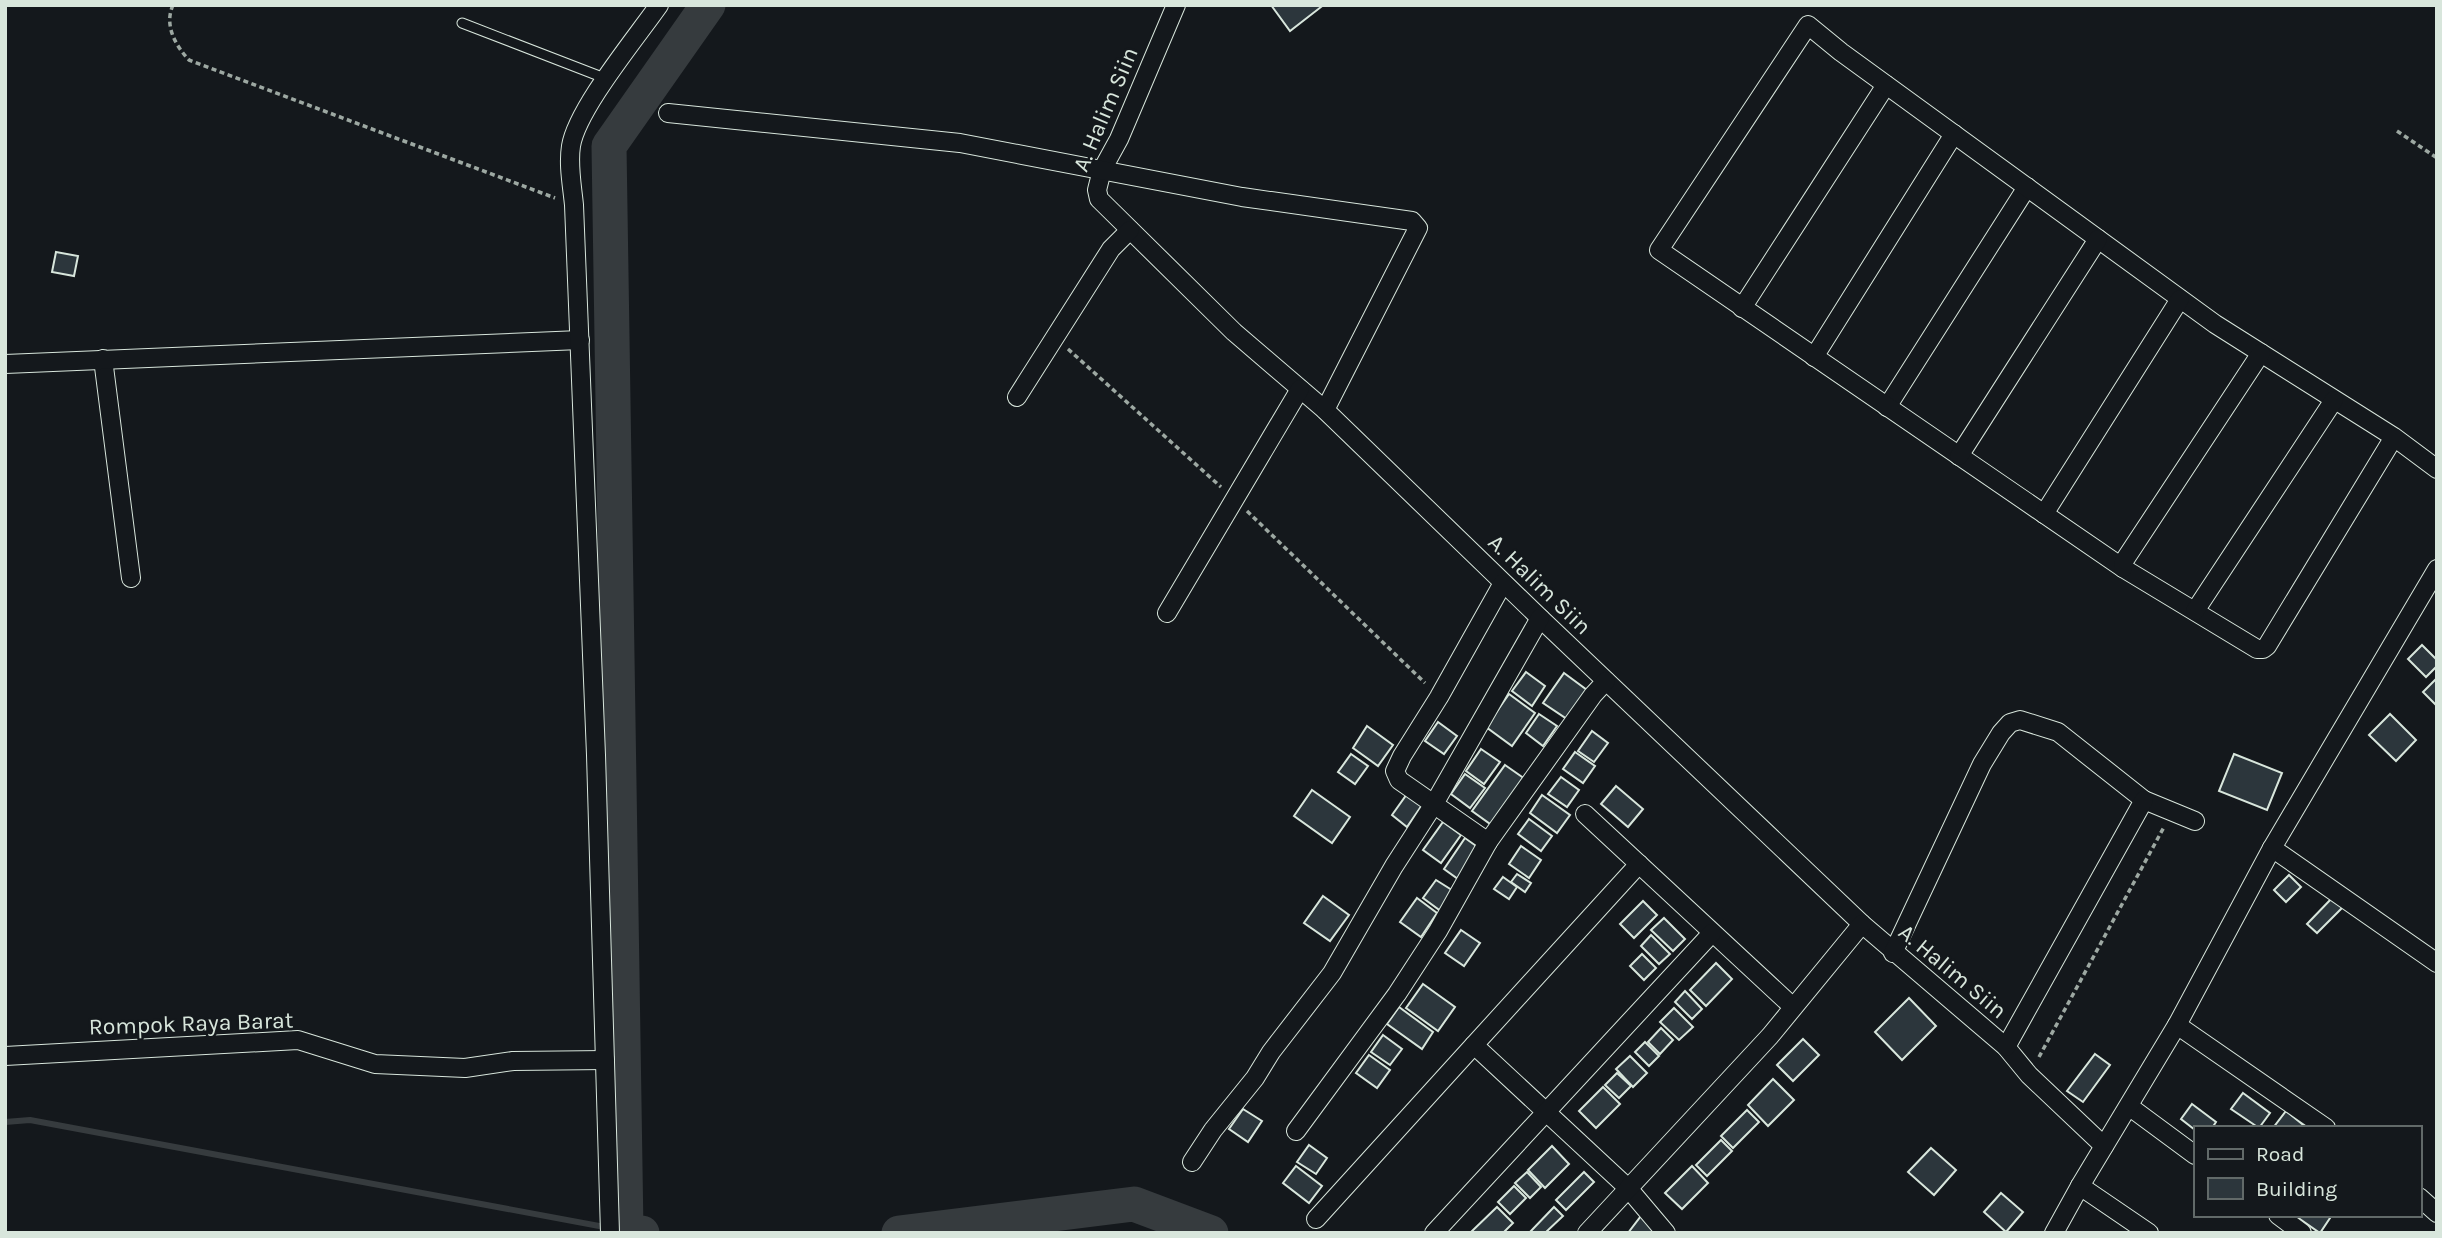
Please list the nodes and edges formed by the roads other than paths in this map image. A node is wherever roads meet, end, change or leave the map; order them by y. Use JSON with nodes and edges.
{"nodes":[{"id":1,"x":660,"y":5,"type":"edge"},
{"id":2,"x":1176,"y":5,"type":"edge"},
{"id":3,"x":462,"y":23,"type":"dead end"},
{"id":4,"x":607,"y":79,"type":"junction"},
{"id":5,"x":1886,"y":85,"type":"junction"},
{"id":6,"x":668,"y":113,"type":"dead end"},
{"id":7,"x":1954,"y":134,"type":"junction"},
{"id":8,"x":1102,"y":170,"type":"junction"},
{"id":9,"x":2026,"y":187,"type":"junction"},
{"id":10,"x":1121,"y":239,"type":"junction"},
{"id":11,"x":2098,"y":239,"type":"junction"},
{"id":12,"x":2180,"y":299,"type":"junction"},
{"id":13,"x":1742,"y":307,"type":"junction"},
{"id":14,"x":580,"y":340,"type":"junction"},
{"id":15,"x":2260,"y":353,"type":"junction"},
{"id":16,"x":1814,"y":357,"type":"junction"},
{"id":17,"x":103,"y":359,"type":"junction"},
{"id":18,"x":5,"y":364,"type":"edge"},
{"id":19,"x":1300,"y":389,"type":"junction"},
{"id":20,"x":1017,"y":397,"type":"dead end"},
{"id":21,"x":2334,"y":400,"type":"junction"},
{"id":22,"x":1887,"y":407,"type":"junction"},
{"id":23,"x":1325,"y":410,"type":"junction"},
{"id":24,"x":2394,"y":437,"type":"junction"},
{"id":25,"x":1959,"y":456,"type":"junction"},
{"id":26,"x":2437,"y":469,"type":"edge"},
{"id":27,"x":2044,"y":514,"type":"junction"},
{"id":28,"x":2123,"y":568,"type":"junction"},
{"id":29,"x":2437,"y":569,"type":"edge"},
{"id":30,"x":131,"y":578,"type":"dead end"},
{"id":31,"x":1503,"y":583,"type":"junction"},
{"id":32,"x":2195,"y":611,"type":"junction"},
{"id":33,"x":1167,"y":613,"type":"dead end"},
{"id":34,"x":1540,"y":618,"type":"junction"},
{"id":35,"x":1606,"y":681,"type":"junction"},
{"id":36,"x":2144,"y":800,"type":"junction"},
{"id":37,"x":1434,"y":804,"type":"junction"},
{"id":38,"x":1585,"y":814,"type":"dead end"},
{"id":39,"x":2195,"y":821,"type":"dead end"},
{"id":40,"x":1488,"y":842,"type":"junction"},
{"id":41,"x":2272,"y":848,"type":"junction"},
{"id":42,"x":1639,"y":864,"type":"junction"},
{"id":43,"x":1862,"y":924,"type":"junction"},
{"id":44,"x":1713,"y":933,"type":"junction"},
{"id":45,"x":1894,"y":953,"type":"junction"},
{"id":46,"x":2437,"y":963,"type":"edge"},
{"id":47,"x":1793,"y":1007,"type":"junction"},
{"id":48,"x":2177,"y":1025,"type":"junction"},
{"id":49,"x":1474,"y":1045,"type":"junction"},
{"id":50,"x":2006,"y":1047,"type":"junction"},
{"id":51,"x":5,"y":1056,"type":"edge"},
{"id":52,"x":605,"y":1060,"type":"junction"},
{"id":53,"x":2130,"y":1107,"type":"junction"},
{"id":54,"x":1546,"y":1110,"type":"junction"},
{"id":55,"x":2323,"y":1126,"type":"edge"},
{"id":56,"x":1296,"y":1131,"type":"dead end"},
{"id":57,"x":2104,"y":1146,"type":"junction"},
{"id":58,"x":2194,"y":1154,"type":"edge"},
{"id":59,"x":1192,"y":1162,"type":"dead end"},
{"id":60,"x":2080,"y":1186,"type":"junction"},
{"id":61,"x":1628,"y":1188,"type":"junction"},
{"id":62,"x":2421,"y":1199,"type":"edge"},
{"id":63,"x":2437,"y":1213,"type":"edge"},
{"id":64,"x":2281,"y":1217,"type":"edge"},
{"id":65,"x":1316,"y":1219,"type":"dead end"},
{"id":66,"x":610,"y":1233,"type":"edge"},
{"id":67,"x":1434,"y":1233,"type":"edge"},
{"id":68,"x":1587,"y":1233,"type":"edge"},
{"id":69,"x":1666,"y":1233,"type":"edge"},
{"id":70,"x":2054,"y":1233,"type":"edge"},
{"id":71,"x":2149,"y":1233,"type":"edge"},
{"id":72,"x":2302,"y":1233,"type":"edge"}],
"edges":[{"from":1,"to":4,"type":"street"},
{"from":2,"to":8,"type":"street","name":"A. Halim Siin"},
{"from":3,"to":4,"type":"lane"},
{"from":4,"to":14,"type":"street"},
{"from":5,"to":7,"type":"street"},
{"from":5,"to":13,"type":"street"},
{"from":5,"to":13,"type":"street"},
{"from":6,"to":8,"type":"street"},
{"from":7,"to":9,"type":"street"},
{"from":7,"to":16,"type":"street"},
{"from":8,"to":10,"type":"street","name":"A. Halim Siin"},
{"from":8,"to":23,"type":"street"},
{"from":9,"to":11,"type":"street"},
{"from":9,"to":22,"type":"street"},
{"from":10,"to":19,"type":"street","name":"A. Halim Siin"},
{"from":10,"to":20,"type":"street"},
{"from":11,"to":12,"type":"street"},
{"from":11,"to":25,"type":"street"},
{"from":12,"to":15,"type":"street"},
{"from":12,"to":27,"type":"street"},
{"from":13,"to":16,"type":"street"},
{"from":14,"to":17,"type":"street"},
{"from":14,"to":52,"type":"street"},
{"from":15,"to":21,"type":"street"},
{"from":15,"to":28,"type":"street"},
{"from":16,"to":22,"type":"street"},
{"from":17,"to":18,"type":"street"},
{"from":17,"to":30,"type":"street"},
{"from":19,"to":23,"type":"street","name":"A. Halim Siin"},
{"from":19,"to":33,"type":"street"},
{"from":21,"to":24,"type":"street"},
{"from":21,"to":32,"type":"street"},
{"from":22,"to":25,"type":"street"},
{"from":23,"to":31,"type":"street","name":"A. Halim Siin"},
{"from":24,"to":26,"type":"street"},
{"from":24,"to":32,"type":"street"},
{"from":25,"to":27,"type":"street"},
{"from":27,"to":28,"type":"street"},
{"from":28,"to":32,"type":"street"},
{"from":29,"to":41,"type":"street"},
{"from":31,"to":34,"type":"street","name":"A. Halim Siin"},
{"from":31,"to":37,"type":"street"},
{"from":34,"to":35,"type":"street","name":"A. Halim Siin"},
{"from":34,"to":37,"type":"street"},
{"from":35,"to":40,"type":"street"},
{"from":35,"to":43,"type":"street","name":"A. Halim Siin"},
{"from":36,"to":39,"type":"street"},
{"from":36,"to":45,"type":"street"},
{"from":36,"to":50,"type":"street"},
{"from":37,"to":40,"type":"street"},
{"from":37,"to":59,"type":"street"},
{"from":38,"to":42,"type":"street"},
{"from":40,"to":56,"type":"street"},
{"from":41,"to":46,"type":"street"},
{"from":41,"to":48,"type":"street"},
{"from":42,"to":44,"type":"street"},
{"from":42,"to":49,"type":"street"},
{"from":43,"to":45,"type":"street","name":"A. Halim Siin"},
{"from":43,"to":47,"type":"street"},
{"from":44,"to":47,"type":"street"},
{"from":44,"to":54,"type":"street"},
{"from":45,"to":50,"type":"street","name":"A. Halim Siin"},
{"from":47,"to":61,"type":"street"},
{"from":48,"to":53,"type":"street"},
{"from":48,"to":55,"type":"street"},
{"from":49,"to":54,"type":"street"},
{"from":49,"to":65,"type":"street"},
{"from":50,"to":57,"type":"street","name":"A. Halim Siin"},
{"from":51,"to":52,"type":"street","name":"Rompok Raya Barat"},
{"from":52,"to":66,"type":"street"},
{"from":53,"to":57,"type":"street"},
{"from":53,"to":58,"type":"street"},
{"from":54,"to":61,"type":"street"},
{"from":54,"to":67,"type":"street"},
{"from":57,"to":60,"type":"street"},
{"from":60,"to":70,"type":"street"},
{"from":60,"to":71,"type":"street"},
{"from":61,"to":68,"type":"street"},
{"from":61,"to":69,"type":"street"},
{"from":62,"to":63,"type":"street"},
{"from":64,"to":72,"type":"street"}]}
